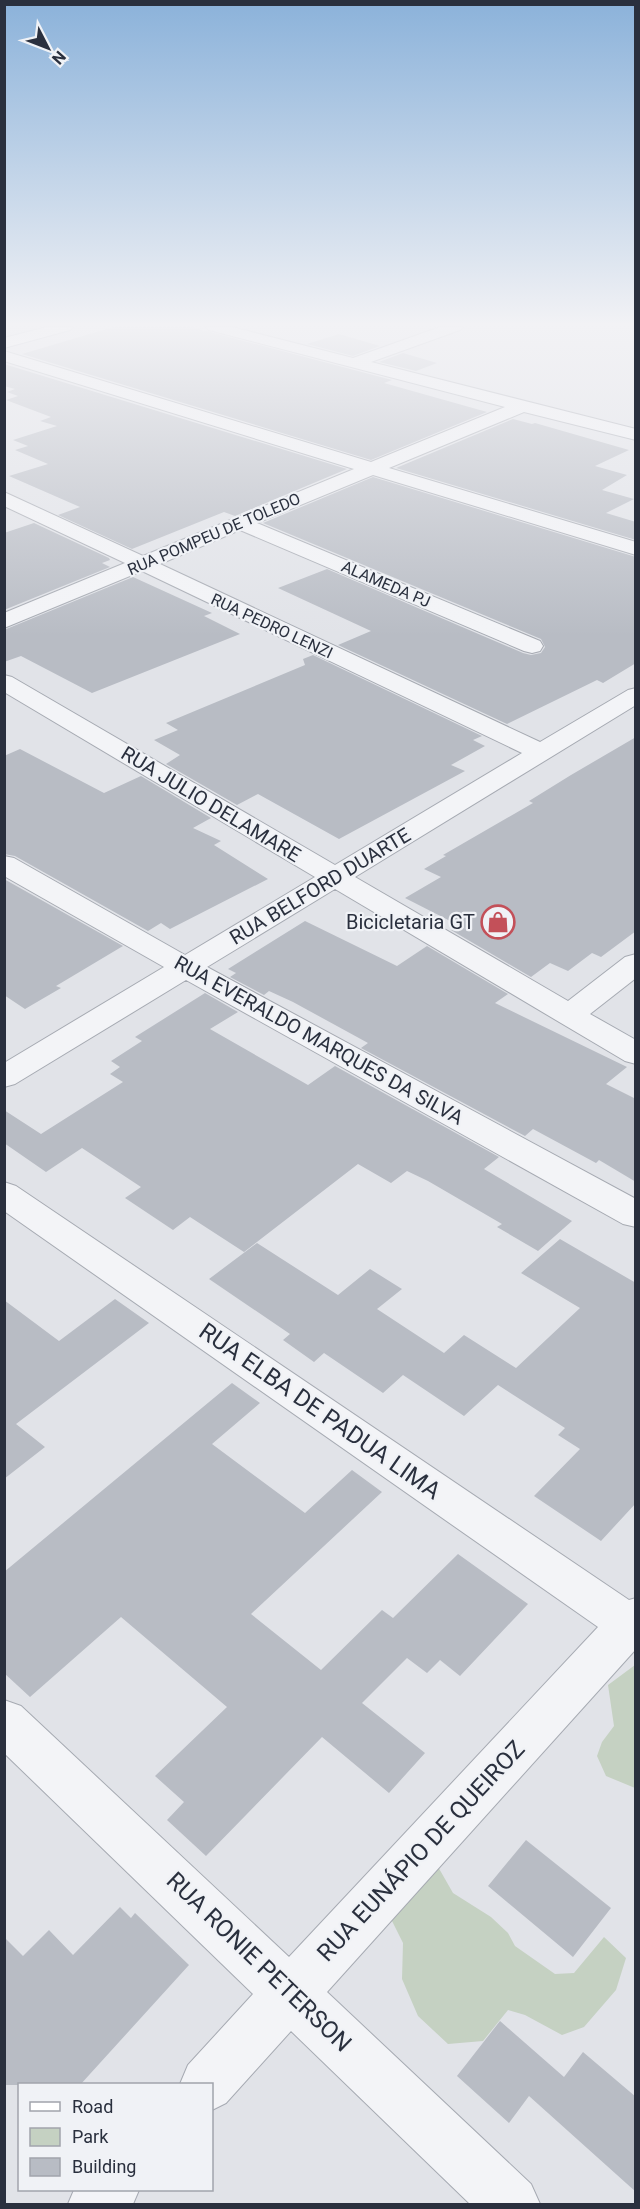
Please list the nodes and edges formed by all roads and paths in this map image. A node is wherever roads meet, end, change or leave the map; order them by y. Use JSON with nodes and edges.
{"nodes":[{"id":1,"x":243,"y":430,"type":"edge"},
{"id":2,"x":464,"y":430,"type":"edge"},
{"id":3,"x":617,"y":430,"type":"edge"},
{"id":4,"x":636,"y":435,"type":"edge"},
{"id":5,"x":369,"y":469,"type":"junction"},
{"id":6,"x":4,"y":498,"type":"edge"},
{"id":7,"x":240,"y":523,"type":"junction"},
{"id":8,"x":636,"y":549,"type":"edge"},
{"id":9,"x":142,"y":565,"type":"junction"},
{"id":10,"x":4,"y":621,"type":"edge"},
{"id":11,"x":532,"y":646,"type":"dead end"},
{"id":12,"x":4,"y":681,"type":"edge"},
{"id":13,"x":636,"y":695,"type":"edge"},
{"id":14,"x":624,"y":713,"type":"edge"},
{"id":15,"x":540,"y":752,"type":"junction"},
{"id":16,"x":4,"y":864,"type":"edge"},
{"id":17,"x":335,"y":877,"type":"junction"},
{"id":18,"x":636,"y":963,"type":"edge"},
{"id":19,"x":188,"y":968,"type":"junction"},
{"id":20,"x":569,"y":1015,"type":"junction"},
{"id":21,"x":636,"y":1054,"type":"edge"},
{"id":22,"x":4,"y":1077,"type":"edge"},
{"id":23,"x":4,"y":1194,"type":"edge"},
{"id":24,"x":636,"y":1215,"type":"edge"},
{"id":25,"x":633,"y":1623,"type":"edge"},
{"id":26,"x":4,"y":1721,"type":"edge"},
{"id":27,"x":291,"y":1992,"type":"junction"},
{"id":28,"x":209,"y":2083,"type":"edge"},
{"id":29,"x":110,"y":2191,"type":"edge"},
{"id":30,"x":97,"y":2205,"type":"edge"},
{"id":31,"x":511,"y":2205,"type":"edge"}],
"edges":[{"from":1,"to":5,"type":"street"},
{"from":2,"to":5,"type":"street","name":"RUA POMPEU DE TOLEDO"},
{"from":3,"to":4,"type":"street"},
{"from":5,"to":7,"type":"street","name":"RUA POMPEU DE TOLEDO"},
{"from":5,"to":8,"type":"street"},
{"from":6,"to":9,"type":"street","name":"RUA PEDRO LENZI"},
{"from":7,"to":9,"type":"street","name":"RUA POMPEU DE TOLEDO"},
{"from":7,"to":11,"type":"street","name":"ALAMEDA PJ"},
{"from":9,"to":10,"type":"street","name":"RUA POMPEU DE TOLEDO"},
{"from":9,"to":15,"type":"street","name":"RUA PEDRO LENZI"},
{"from":12,"to":17,"type":"street","name":"RUA JULIO DELAMARE"},
{"from":13,"to":14,"type":"street","name":"RUA BELFORD DUARTE"},
{"from":14,"to":15,"type":"street","name":"RUA BELFORD DUARTE"},
{"from":15,"to":17,"type":"street","name":"RUA BELFORD DUARTE"},
{"from":16,"to":19,"type":"street","name":"RUA EVERALDO MARQUES DA SILVA"},
{"from":17,"to":19,"type":"street","name":"RUA BELFORD DUARTE"},
{"from":17,"to":20,"type":"street","name":"RUA JULIO DELAMARE"},
{"from":18,"to":20,"type":"street"},
{"from":19,"to":22,"type":"street","name":"RUA BELFORD DUARTE"},
{"from":19,"to":24,"type":"street","name":"RUA EVERALDO MARQUES DA SILVA"},
{"from":20,"to":21,"type":"street","name":"RUA JULIO DELAMARE"},
{"from":23,"to":25,"type":"street","name":"RUA ELBA DE PADUA LIMA"},
{"from":25,"to":27,"type":"street","name":"RUA EUNÁPIO DE QUEIROZ"},
{"from":26,"to":27,"type":"street","name":"RUA RONIE PETERSON"},
{"from":27,"to":28,"type":"street","name":"RUA EUNÁPIO DE QUEIROZ"},
{"from":27,"to":31,"type":"street","name":"RUA RONIE PETERSON"},
{"from":29,"to":30,"type":"street"}]}
